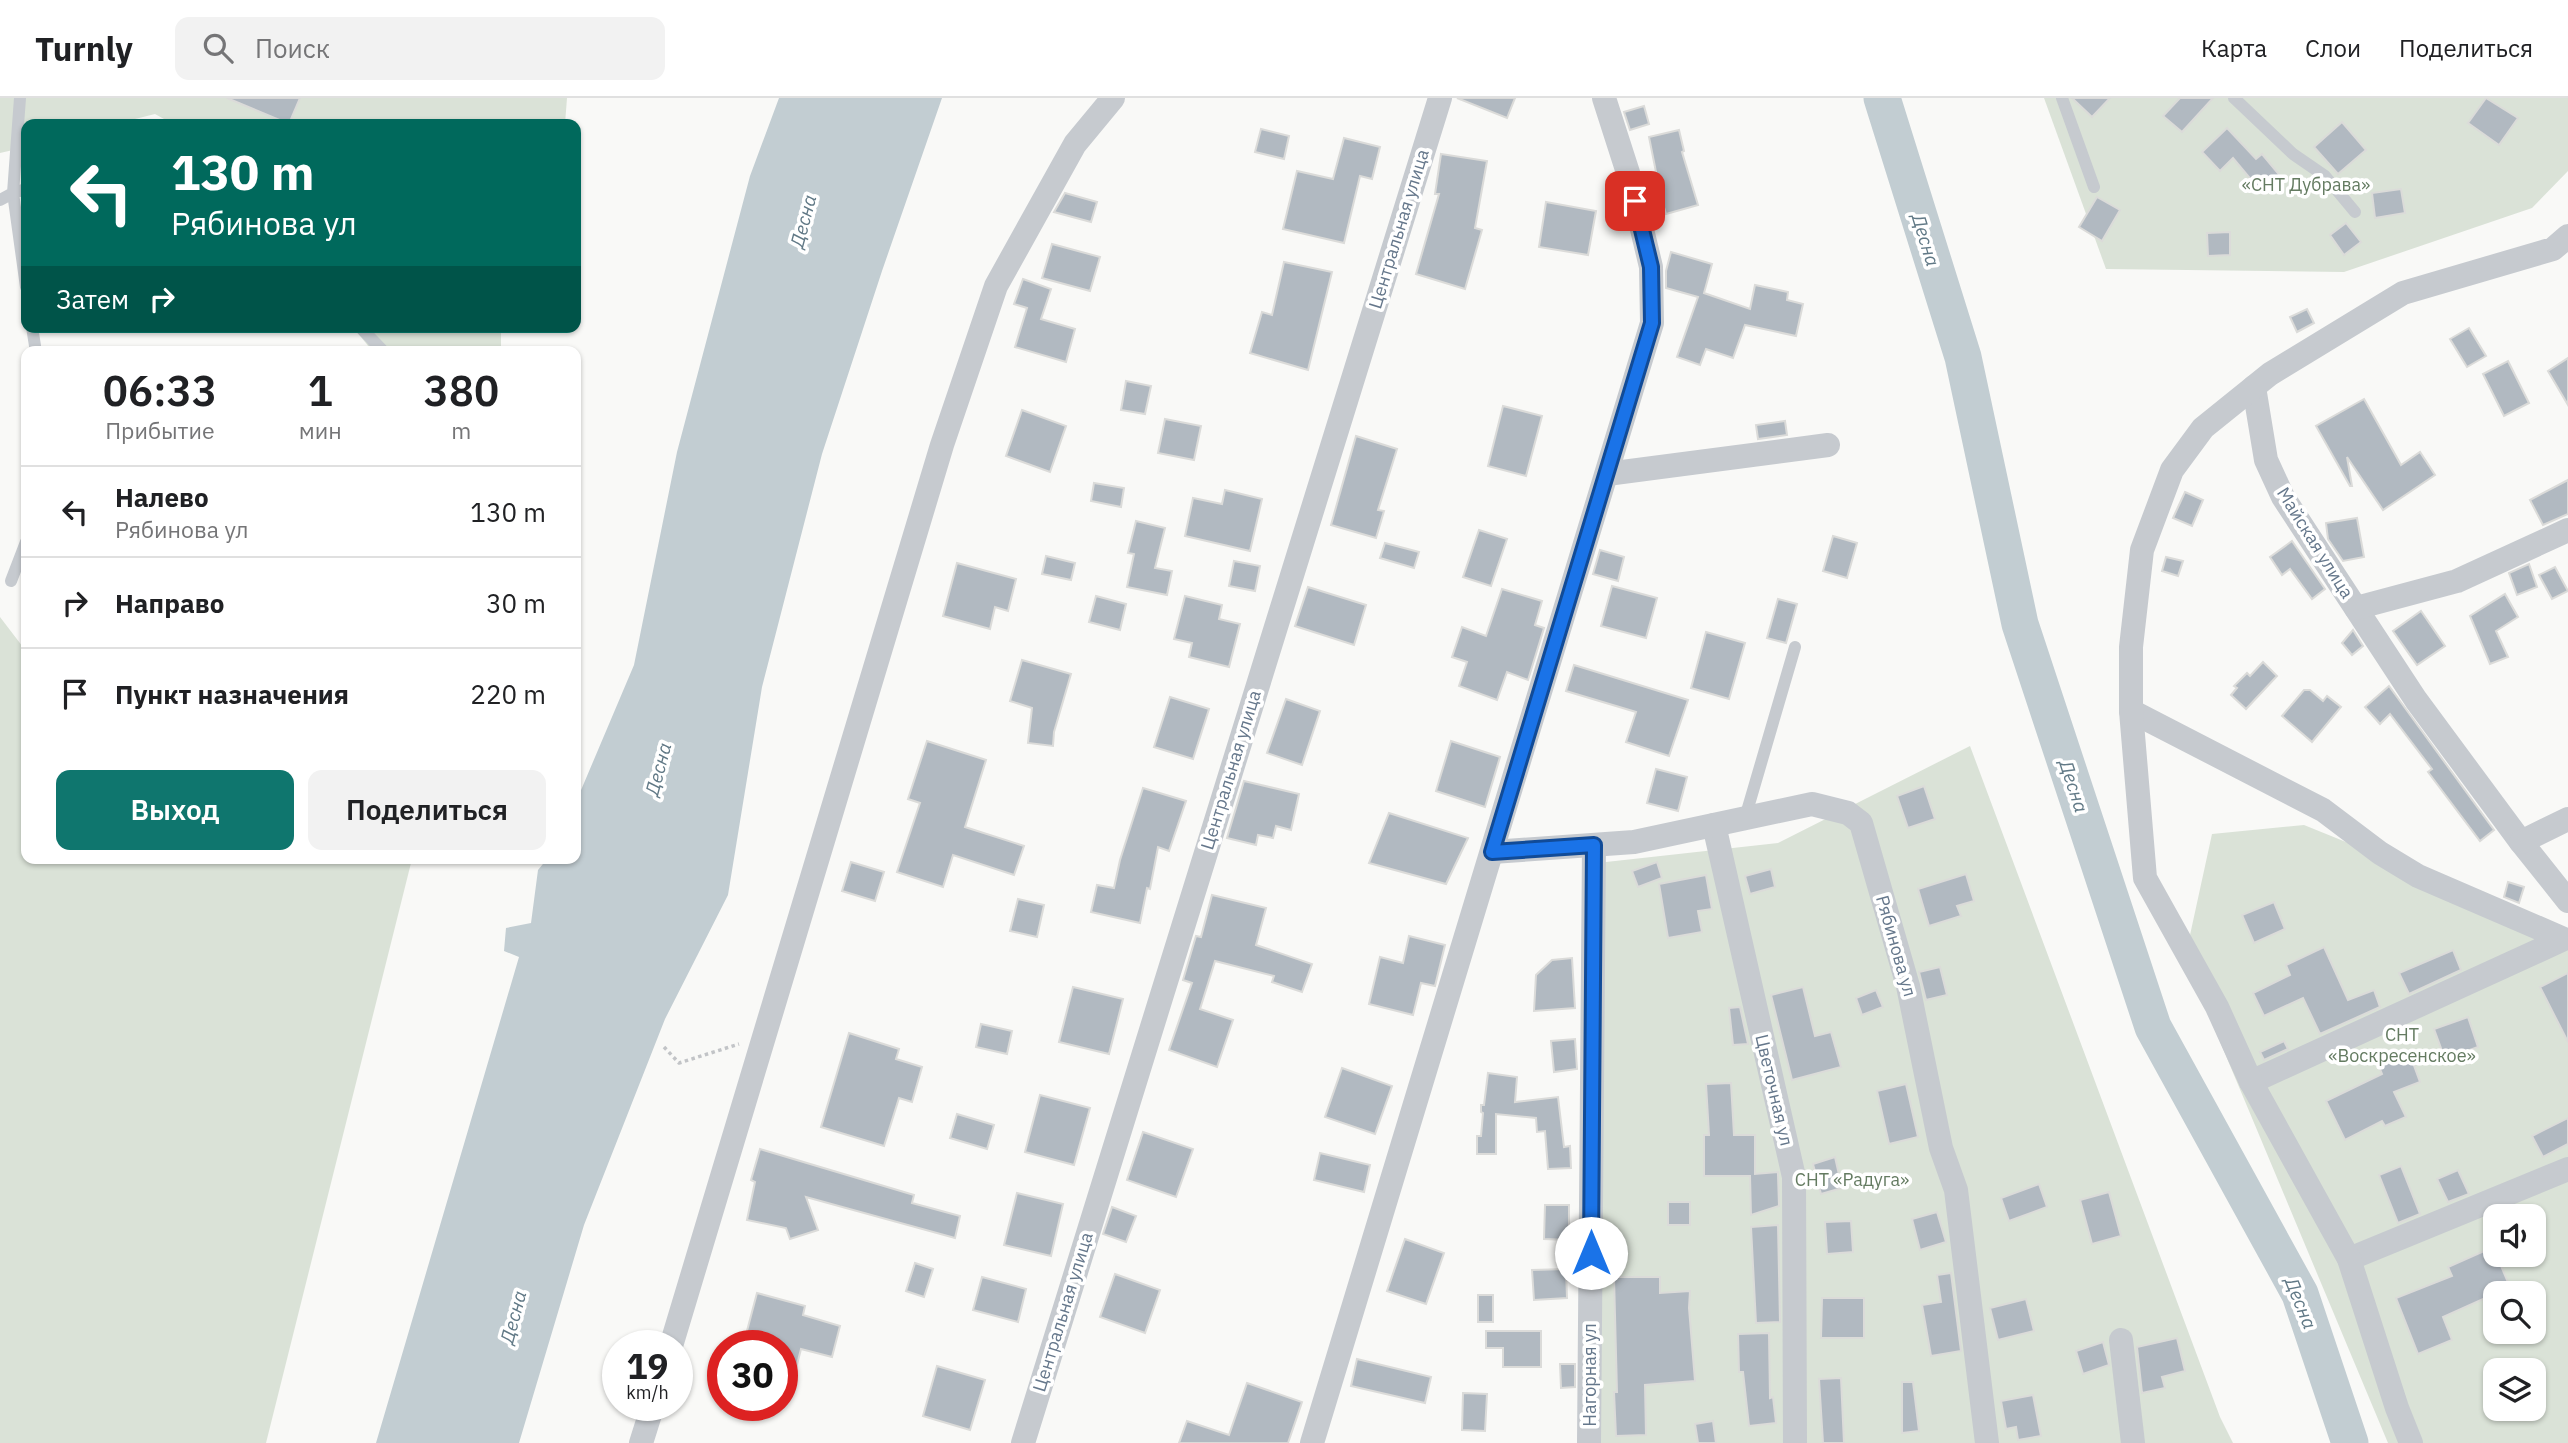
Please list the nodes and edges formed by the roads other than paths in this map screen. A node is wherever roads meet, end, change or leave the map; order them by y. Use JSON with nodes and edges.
{"nodes":[{"id":1,"x":20,"y":98,"type":"edge"},
{"id":2,"x":1113,"y":98,"type":"edge"},
{"id":3,"x":1440,"y":98,"type":"edge"},
{"id":4,"x":1604,"y":98,"type":"edge"},
{"id":5,"x":2062,"y":98,"type":"edge"},
{"id":6,"x":2234,"y":98,"type":"edge"},
{"id":7,"x":2094,"y":187,"type":"dead end"},
{"id":8,"x":21,"y":191,"type":"edge"},
{"id":9,"x":13,"y":193,"type":"junction"},
{"id":10,"x":0,"y":200,"type":"edge"},
{"id":11,"x":2356,"y":212,"type":"dead end"},
{"id":12,"x":2568,"y":236,"type":"edge"},
{"id":13,"x":21,"y":251,"type":"edge"},
{"id":14,"x":366,"y":333,"type":"edge"},
{"id":15,"x":378,"y":346,"type":"edge"},
{"id":16,"x":2254,"y":387,"type":"junction"},
{"id":17,"x":1828,"y":445,"type":"dead end"},
{"id":18,"x":1607,"y":474,"type":"junction"},
{"id":19,"x":2568,"y":530,"type":"edge"},
{"id":20,"x":21,"y":555,"type":"edge"},
{"id":21,"x":11,"y":580,"type":"dead end"},
{"id":22,"x":2356,"y":608,"type":"junction"},
{"id":23,"x":1795,"y":647,"type":"dead end"},
{"id":24,"x":2131,"y":711,"type":"junction"},
{"id":25,"x":1745,"y":818,"type":"junction"},
{"id":26,"x":2568,"y":820,"type":"edge"},
{"id":27,"x":1714,"y":825,"type":"junction"},
{"id":28,"x":2521,"y":842,"type":"junction"},
{"id":29,"x":1594,"y":845,"type":"junction"},
{"id":30,"x":1492,"y":852,"type":"junction"},
{"id":31,"x":2568,"y":901,"type":"edge"},
{"id":32,"x":2566,"y":939,"type":"edge"},
{"id":33,"x":2251,"y":1082,"type":"junction"},
{"id":34,"x":2568,"y":1169,"type":"edge"},
{"id":35,"x":2349,"y":1259,"type":"junction"},
{"id":36,"x":676,"y":1330,"type":"edge"},
{"id":37,"x":2122,"y":1340,"type":"dead end"},
{"id":38,"x":648,"y":1421,"type":"edge"},
{"id":39,"x":641,"y":1443,"type":"edge"},
{"id":40,"x":1023,"y":1443,"type":"edge"},
{"id":41,"x":1312,"y":1443,"type":"edge"},
{"id":42,"x":1589,"y":1443,"type":"edge"},
{"id":43,"x":1795,"y":1443,"type":"edge"},
{"id":44,"x":1987,"y":1443,"type":"edge"},
{"id":45,"x":2133,"y":1443,"type":"edge"},
{"id":46,"x":2411,"y":1443,"type":"edge"}],
"edges":[{"from":1,"to":9,"type":"lane"},
{"from":2,"to":36,"type":"street"},
{"from":3,"to":40,"type":"street","name":"Центральная улица"},
{"from":4,"to":18,"type":"street"},
{"from":5,"to":7,"type":"lane"},
{"from":6,"to":11,"type":"lane"},
{"from":8,"to":9,"type":"lane"},
{"from":9,"to":10,"type":"lane"},
{"from":9,"to":13,"type":"lane"},
{"from":12,"to":16,"type":"street"},
{"from":14,"to":15,"type":"lane"},
{"from":16,"to":22,"type":"street","name":"Майская улица"},
{"from":16,"to":24,"type":"street"},
{"from":17,"to":18,"type":"street"},
{"from":18,"to":30,"type":"street"},
{"from":19,"to":22,"type":"street"},
{"from":20,"to":21,"type":"lane"},
{"from":22,"to":28,"type":"street","name":"Майская улица"},
{"from":23,"to":25,"type":"lane"},
{"from":24,"to":32,"type":"street"},
{"from":24,"to":33,"type":"street"},
{"from":25,"to":27,"type":"street","name":"Рябинова ул"},
{"from":25,"to":44,"type":"street","name":"Рябинова ул"},
{"from":26,"to":28,"type":"street"},
{"from":27,"to":29,"type":"street","name":"Рябинова ул"},
{"from":27,"to":43,"type":"street","name":"Цветочная ул"},
{"from":28,"to":31,"type":"street","name":"Майская улица"},
{"from":29,"to":30,"type":"street","name":"Рябинова ул"},
{"from":29,"to":42,"type":"street","name":"Нагорная ул"},
{"from":30,"to":41,"type":"street"},
{"from":32,"to":33,"type":"street"},
{"from":33,"to":35,"type":"street"},
{"from":34,"to":35,"type":"street"},
{"from":35,"to":46,"type":"street"},
{"from":37,"to":45,"type":"street"},
{"from":38,"to":39,"type":"street"}]}
